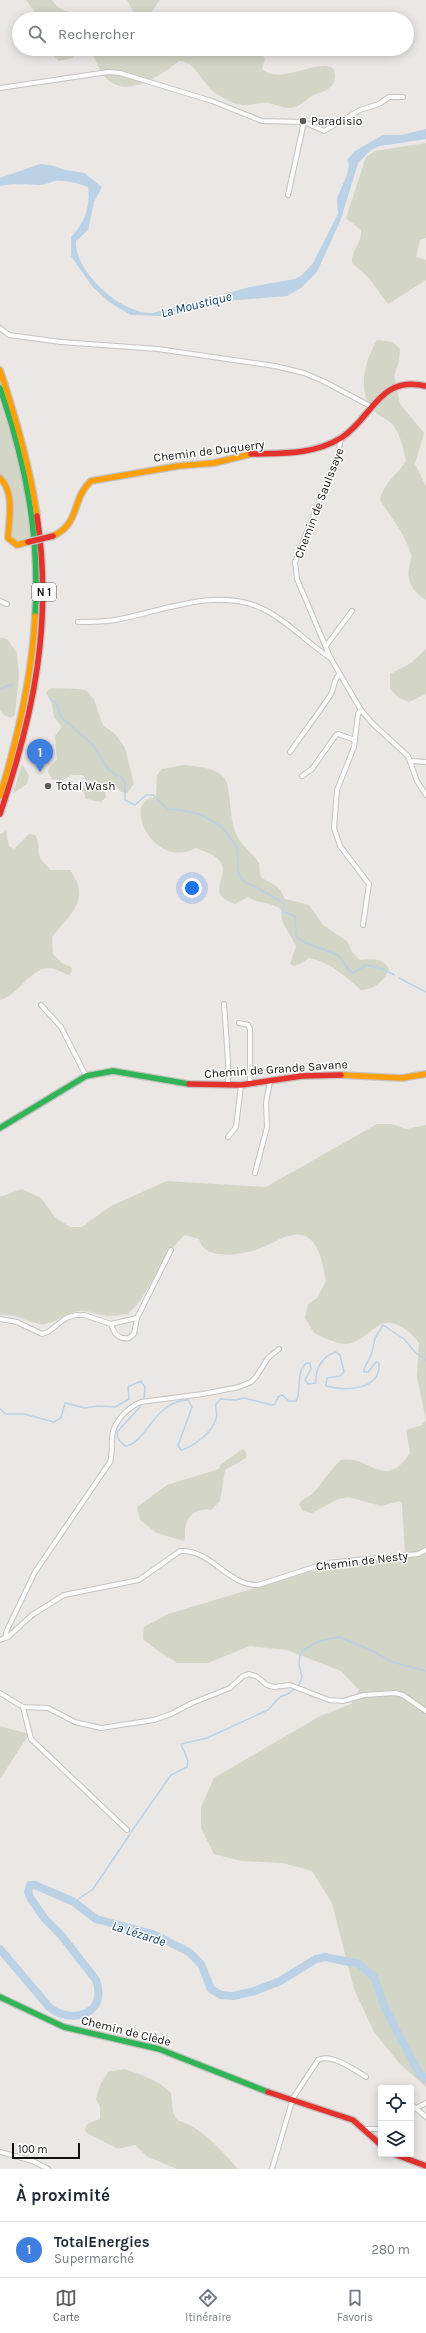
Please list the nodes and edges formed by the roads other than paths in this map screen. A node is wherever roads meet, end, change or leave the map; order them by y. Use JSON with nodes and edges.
{"nodes":[{"id":1,"x":0,"y":88,"type":"edge"},
{"id":2,"x":403,"y":97,"type":"dead end"},
{"id":3,"x":304,"y":122,"type":"junction"},
{"id":4,"x":288,"y":195,"type":"dead end"},
{"id":5,"x":0,"y":328,"type":"edge"},
{"id":6,"x":0,"y":370,"type":"edge"},
{"id":7,"x":426,"y":386,"type":"edge"},
{"id":8,"x":0,"y":388,"type":"edge"},
{"id":9,"x":372,"y":407,"type":"junction"},
{"id":10,"x":341,"y":438,"type":"junction"},
{"id":11,"x":0,"y":478,"type":"edge"},
{"id":12,"x":0,"y":601,"type":"edge"},
{"id":13,"x":6,"y":604,"type":"dead end"},
{"id":14,"x":352,"y":611,"type":"dead end"},
{"id":15,"x":78,"y":622,"type":"dead end"},
{"id":16,"x":326,"y":646,"type":"junction"},
{"id":17,"x":330,"y":657,"type":"junction"},
{"id":18,"x":340,"y":674,"type":"junction"},
{"id":19,"x":361,"y":710,"type":"junction"},
{"id":20,"x":355,"y":740,"type":"junction"},
{"id":21,"x":290,"y":752,"type":"dead end"},
{"id":22,"x":411,"y":761,"type":"junction"},
{"id":23,"x":426,"y":762,"type":"edge"},
{"id":24,"x":302,"y":776,"type":"dead end"},
{"id":25,"x":426,"y":795,"type":"edge"},
{"id":26,"x":0,"y":796,"type":"edge"},
{"id":27,"x":0,"y":814,"type":"edge"},
{"id":28,"x":363,"y":925,"type":"dead end"},
{"id":29,"x":224,"y":1004,"type":"dead end"},
{"id":30,"x":41,"y":1005,"type":"dead end"},
{"id":31,"x":238,"y":1023,"type":"dead end"},
{"id":32,"x":426,"y":1074,"type":"edge"},
{"id":33,"x":86,"y":1076,"type":"junction"},
{"id":34,"x":270,"y":1081,"type":"junction"},
{"id":35,"x":250,"y":1084,"type":"junction"},
{"id":36,"x":228,"y":1085,"type":"junction"},
{"id":37,"x":241,"y":1085,"type":"junction"},
{"id":38,"x":0,"y":1128,"type":"edge"},
{"id":39,"x":228,"y":1137,"type":"dead end"},
{"id":40,"x":255,"y":1173,"type":"dead end"},
{"id":41,"x":171,"y":1250,"type":"dead end"},
{"id":42,"x":138,"y":1318,"type":"junction"},
{"id":43,"x":0,"y":1319,"type":"edge"},
{"id":44,"x":111,"y":1324,"type":"junction"},
{"id":45,"x":279,"y":1348,"type":"dead end"},
{"id":46,"x":426,"y":1550,"type":"edge"},
{"id":47,"x":5,"y":1638,"type":"junction"},
{"id":48,"x":0,"y":1640,"type":"edge"},
{"id":49,"x":0,"y":1693,"type":"edge"},
{"id":50,"x":23,"y":1707,"type":"junction"},
{"id":51,"x":426,"y":1711,"type":"edge"},
{"id":52,"x":127,"y":1830,"type":"dead end"},
{"id":53,"x":0,"y":1997,"type":"edge"},
{"id":54,"x":366,"y":2077,"type":"dead end"},
{"id":55,"x":292,"y":2102,"type":"junction"},
{"id":56,"x":426,"y":2103,"type":"edge"},
{"id":57,"x":415,"y":2108,"type":"joint"},
{"id":58,"x":426,"y":2117,"type":"edge"},
{"id":59,"x":365,"y":2129,"type":"junction"},
{"id":60,"x":378,"y":2129,"type":"edge"},
{"id":61,"x":378,"y":2142,"type":"edge"},
{"id":62,"x":0,"y":2152,"type":"edge"},
{"id":63,"x":402,"y":2157,"type":"edge"},
{"id":64,"x":426,"y":2166,"type":"edge"},
{"id":65,"x":48,"y":2169,"type":"edge"},
{"id":66,"x":272,"y":2169,"type":"edge"}],
"edges":[{"from":1,"to":3,"type":"street"},
{"from":2,"to":3,"type":"street"},
{"from":3,"to":4,"type":"street"},
{"from":5,"to":9,"type":"street"},
{"from":6,"to":27,"type":"main road","number":"N 1"},
{"from":7,"to":9,"type":"main road","name":"Chemin de Duquerry"},
{"from":8,"to":26,"type":"main road","number":"N 1"},
{"from":9,"to":10,"type":"main road","name":"Chemin de Duquerry"},
{"from":10,"to":11,"type":"main road","name":"Chemin de Duquerry","bridge":true},
{"from":10,"to":16,"type":"street","name":"Chemin de Saulssaye"},
{"from":12,"to":13,"type":"street"},
{"from":14,"to":16,"type":"street"},
{"from":15,"to":17,"type":"street"},
{"from":16,"to":17,"type":"street","name":"Chemin de Saulssaye"},
{"from":17,"to":18,"type":"street"},
{"from":18,"to":19,"type":"street"},
{"from":18,"to":21,"type":"street"},
{"from":19,"to":20,"type":"street"},
{"from":19,"to":22,"type":"street"},
{"from":20,"to":24,"type":"street"},
{"from":20,"to":28,"type":"street"},
{"from":22,"to":23,"type":"street"},
{"from":22,"to":25,"type":"street"},
{"from":29,"to":36,"type":"street"},
{"from":30,"to":33,"type":"street"},
{"from":31,"to":35,"type":"street"},
{"from":32,"to":34,"type":"main road","name":"Chemin de Grande Savane"},
{"from":33,"to":36,"type":"main road","name":"Chemin de Grande Savane"},
{"from":33,"to":38,"type":"main road","name":"Chemin de Grande Savane"},
{"from":34,"to":35,"type":"main road","name":"Chemin de Grande Savane"},
{"from":34,"to":40,"type":"street"},
{"from":35,"to":37,"type":"main road","name":"Chemin de Grande Savane"},
{"from":36,"to":37,"type":"main road","name":"Chemin de Grande Savane"},
{"from":37,"to":39,"type":"street"},
{"from":41,"to":42,"type":"street"},
{"from":42,"to":44,"type":"street"},
{"from":42,"to":44,"type":"street"},
{"from":43,"to":44,"type":"street"},
{"from":45,"to":47,"type":"street"},
{"from":46,"to":47,"type":"street","name":"Chemin de Nesty"},
{"from":47,"to":48,"type":"street","name":"Chemin de Nesty"},
{"from":49,"to":50,"type":"street"},
{"from":50,"to":51,"type":"street"},
{"from":50,"to":52,"type":"street"},
{"from":53,"to":55,"type":"main road","name":"Chemin de Clède"},
{"from":54,"to":55,"type":"street"},
{"from":55,"to":59,"type":"main road","name":"Chemin de Clède"},
{"from":55,"to":66,"type":"street"},
{"from":56,"to":57,"type":"street"},
{"from":57,"to":58,"type":"street"},
{"from":59,"to":60,"type":"street"},
{"from":59,"to":61,"type":"main road","name":"Chemin de Clède"},
{"from":62,"to":65,"type":"street"},
{"from":63,"to":64,"type":"main road"}]}
